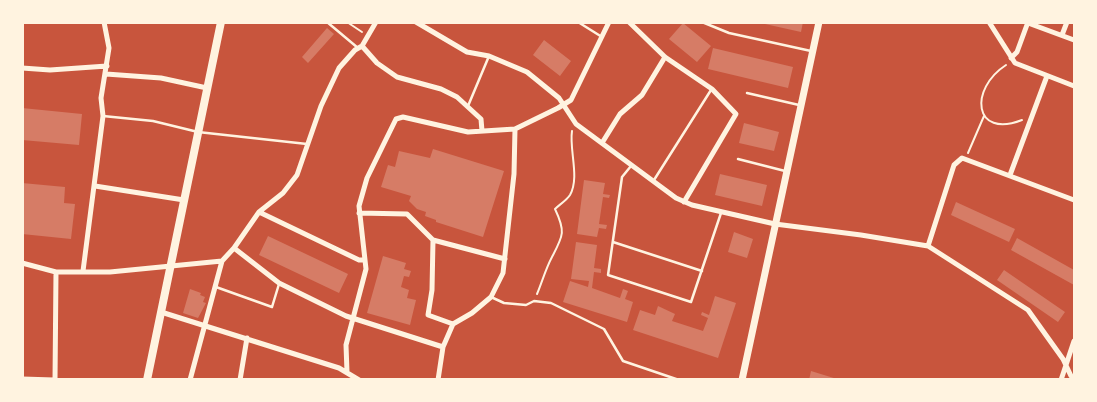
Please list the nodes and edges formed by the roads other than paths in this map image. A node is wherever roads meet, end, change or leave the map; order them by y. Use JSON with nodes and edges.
{"nodes":[{"id":1,"x":104,"y":22,"type":"edge"},
{"id":2,"x":221,"y":22,"type":"edge"},
{"id":3,"x":327,"y":22,"type":"edge"},
{"id":4,"x":376,"y":22,"type":"edge"},
{"id":5,"x":416,"y":22,"type":"edge"},
{"id":6,"x":578,"y":22,"type":"edge"},
{"id":7,"x":610,"y":22,"type":"edge"},
{"id":8,"x":629,"y":22,"type":"edge"},
{"id":9,"x":702,"y":22,"type":"edge"},
{"id":10,"x":819,"y":22,"type":"edge"},
{"id":11,"x":989,"y":22,"type":"edge"},
{"id":12,"x":1067,"y":22,"type":"edge"},
{"id":13,"x":1028,"y":23,"type":"edge"},
{"id":14,"x":1062,"y":35,"type":"junction"},
{"id":15,"x":602,"y":37,"type":"junction"},
{"id":16,"x":1074,"y":40,"type":"edge"},
{"id":17,"x":360,"y":47,"type":"junction"},
{"id":18,"x":813,"y":51,"type":"junction"},
{"id":19,"x":490,"y":56,"type":"junction"},
{"id":20,"x":665,"y":57,"type":"junction"},
{"id":21,"x":1011,"y":58,"type":"junction"},
{"id":22,"x":107,"y":66,"type":"junction"},
{"id":23,"x":22,"y":68,"type":"edge"},
{"id":24,"x":106,"y":74,"type":"junction"},
{"id":25,"x":1047,"y":76,"type":"junction"},
{"id":26,"x":1074,"y":86,"type":"edge"},
{"id":27,"x":208,"y":88,"type":"junction"},
{"id":28,"x":712,"y":89,"type":"junction"},
{"id":29,"x":747,"y":93,"type":"dead end"},
{"id":30,"x":564,"y":105,"type":"junction"},
{"id":31,"x":801,"y":106,"type":"junction"},
{"id":32,"x":467,"y":109,"type":"junction"},
{"id":33,"x":103,"y":116,"type":"junction"},
{"id":34,"x":515,"y":129,"type":"junction"},
{"id":35,"x":482,"y":131,"type":"junction"},
{"id":36,"x":198,"y":132,"type":"junction"},
{"id":37,"x":602,"y":143,"type":"junction"},
{"id":38,"x":307,"y":144,"type":"junction"},
{"id":39,"x":738,"y":159,"type":"dead end"},
{"id":40,"x":632,"y":166,"type":"junction"},
{"id":41,"x":786,"y":171,"type":"junction"},
{"id":42,"x":1010,"y":175,"type":"junction"},
{"id":43,"x":653,"y":182,"type":"junction"},
{"id":44,"x":95,"y":186,"type":"junction"},
{"id":45,"x":184,"y":200,"type":"junction"},
{"id":46,"x":1074,"y":200,"type":"edge"},
{"id":47,"x":684,"y":202,"type":"junction"},
{"id":48,"x":259,"y":212,"type":"junction"},
{"id":49,"x":721,"y":212,"type":"junction"},
{"id":50,"x":359,"y":213,"type":"junction"},
{"id":51,"x":774,"y":224,"type":"junction"},
{"id":52,"x":433,"y":240,"type":"junction"},
{"id":53,"x":613,"y":242,"type":"junction"},
{"id":54,"x":928,"y":246,"type":"junction"},
{"id":55,"x":234,"y":248,"type":"junction"},
{"id":56,"x":506,"y":259,"type":"junction"},
{"id":57,"x":365,"y":260,"type":"junction"},
{"id":58,"x":222,"y":261,"type":"junction"},
{"id":59,"x":22,"y":263,"type":"edge"},
{"id":60,"x":171,"y":266,"type":"junction"},
{"id":61,"x":83,"y":271,"type":"junction"},
{"id":62,"x":702,"y":271,"type":"junction"},
{"id":63,"x":56,"y":272,"type":"junction"},
{"id":64,"x":279,"y":283,"type":"junction"},
{"id":65,"x":216,"y":286,"type":"junction"},
{"id":66,"x":491,"y":297,"type":"junction"},
{"id":67,"x":161,"y":312,"type":"junction"},
{"id":68,"x":352,"y":318,"type":"junction"},
{"id":69,"x":453,"y":324,"type":"junction"},
{"id":70,"x":205,"y":325,"type":"junction"},
{"id":71,"x":247,"y":338,"type":"junction"},
{"id":72,"x":1074,"y":341,"type":"edge"},
{"id":73,"x":443,"y":347,"type":"junction"},
{"id":74,"x":1066,"y":367,"type":"junction"},
{"id":75,"x":347,"y":372,"type":"junction"},
{"id":76,"x":1074,"y":377,"type":"edge"},
{"id":77,"x":22,"y":379,"type":"edge"},
{"id":78,"x":55,"y":380,"type":"edge"},
{"id":79,"x":147,"y":380,"type":"edge"},
{"id":80,"x":190,"y":380,"type":"edge"},
{"id":81,"x":240,"y":380,"type":"edge"},
{"id":82,"x":359,"y":380,"type":"edge"},
{"id":83,"x":438,"y":380,"type":"edge"},
{"id":84,"x":679,"y":380,"type":"edge"},
{"id":85,"x":742,"y":380,"type":"edge"},
{"id":86,"x":1061,"y":380,"type":"edge"}],
"edges":[{"from":1,"to":22,"type":"street"},
{"from":2,"to":27,"type":"main road"},
{"from":3,"to":17,"type":"lane"},
{"from":4,"to":17,"type":"street"},
{"from":5,"to":19,"type":"street"},
{"from":6,"to":15,"type":"lane"},
{"from":7,"to":15,"type":"street"},
{"from":8,"to":20,"type":"street"},
{"from":9,"to":18,"type":"lane"},
{"from":10,"to":18,"type":"street"},
{"from":11,"to":21,"type":"street"},
{"from":12,"to":14,"type":"street"},
{"from":13,"to":14,"type":"street"},
{"from":13,"to":21,"type":"street"},
{"from":14,"to":16,"type":"street"},
{"from":15,"to":30,"type":"street"},
{"from":17,"to":32,"type":"street"},
{"from":17,"to":38,"type":"street"},
{"from":18,"to":31,"type":"street"},
{"from":19,"to":30,"type":"street"},
{"from":19,"to":32,"type":"lane"},
{"from":20,"to":28,"type":"street"},
{"from":20,"to":37,"type":"street"},
{"from":21,"to":25,"type":"street"},
{"from":22,"to":23,"type":"street"},
{"from":22,"to":24,"type":"street"},
{"from":24,"to":27,"type":"street"},
{"from":24,"to":33,"type":"street"},
{"from":25,"to":26,"type":"street"},
{"from":25,"to":42,"type":"street"},
{"from":27,"to":36,"type":"main road"},
{"from":28,"to":43,"type":"lane"},
{"from":28,"to":47,"type":"street"},
{"from":29,"to":31,"type":"lane"},
{"from":30,"to":34,"type":"street"},
{"from":30,"to":37,"type":"street"},
{"from":31,"to":41,"type":"street"},
{"from":32,"to":35,"type":"street"},
{"from":33,"to":36,"type":"lane"},
{"from":33,"to":44,"type":"street"},
{"from":34,"to":35,"type":"street"},
{"from":34,"to":56,"type":"street"},
{"from":35,"to":50,"type":"street"},
{"from":36,"to":38,"type":"lane"},
{"from":36,"to":45,"type":"main road"},
{"from":37,"to":40,"type":"street"},
{"from":38,"to":48,"type":"street"},
{"from":39,"to":41,"type":"lane"},
{"from":40,"to":43,"type":"street"},
{"from":40,"to":53,"type":"lane"},
{"from":41,"to":51,"type":"street"},
{"from":42,"to":46,"type":"street"},
{"from":42,"to":54,"type":"street"},
{"from":43,"to":47,"type":"street"},
{"from":44,"to":45,"type":"street"},
{"from":44,"to":61,"type":"street"},
{"from":45,"to":60,"type":"main road"},
{"from":47,"to":49,"type":"street"},
{"from":48,"to":55,"type":"street"},
{"from":48,"to":57,"type":"street"},
{"from":49,"to":51,"type":"street"},
{"from":49,"to":62,"type":"lane"},
{"from":50,"to":52,"type":"street"},
{"from":50,"to":57,"type":"street"},
{"from":51,"to":54,"type":"street"},
{"from":51,"to":85,"type":"street"},
{"from":52,"to":56,"type":"street"},
{"from":52,"to":69,"type":"street"},
{"from":53,"to":62,"type":"lane"},
{"from":53,"to":62,"type":"lane"},
{"from":54,"to":74,"type":"street"},
{"from":55,"to":58,"type":"street"},
{"from":55,"to":64,"type":"street"},
{"from":56,"to":66,"type":"street"},
{"from":57,"to":68,"type":"street"},
{"from":58,"to":60,"type":"street"},
{"from":58,"to":65,"type":"street"},
{"from":59,"to":63,"type":"street"},
{"from":60,"to":61,"type":"street"},
{"from":60,"to":67,"type":"main road"},
{"from":61,"to":63,"type":"street"},
{"from":63,"to":78,"type":"street"},
{"from":64,"to":65,"type":"lane"},
{"from":64,"to":68,"type":"street"},
{"from":65,"to":70,"type":"street"},
{"from":66,"to":69,"type":"street"},
{"from":66,"to":84,"type":"lane"},
{"from":67,"to":70,"type":"street"},
{"from":67,"to":79,"type":"main road"},
{"from":68,"to":73,"type":"street"},
{"from":68,"to":75,"type":"street"},
{"from":69,"to":73,"type":"street"},
{"from":70,"to":71,"type":"street"},
{"from":70,"to":80,"type":"street"},
{"from":71,"to":75,"type":"street"},
{"from":71,"to":81,"type":"street"},
{"from":72,"to":74,"type":"street"},
{"from":73,"to":83,"type":"street"},
{"from":74,"to":76,"type":"street"},
{"from":74,"to":86,"type":"street"},
{"from":75,"to":82,"type":"street"},
{"from":77,"to":78,"type":"street"}]}
